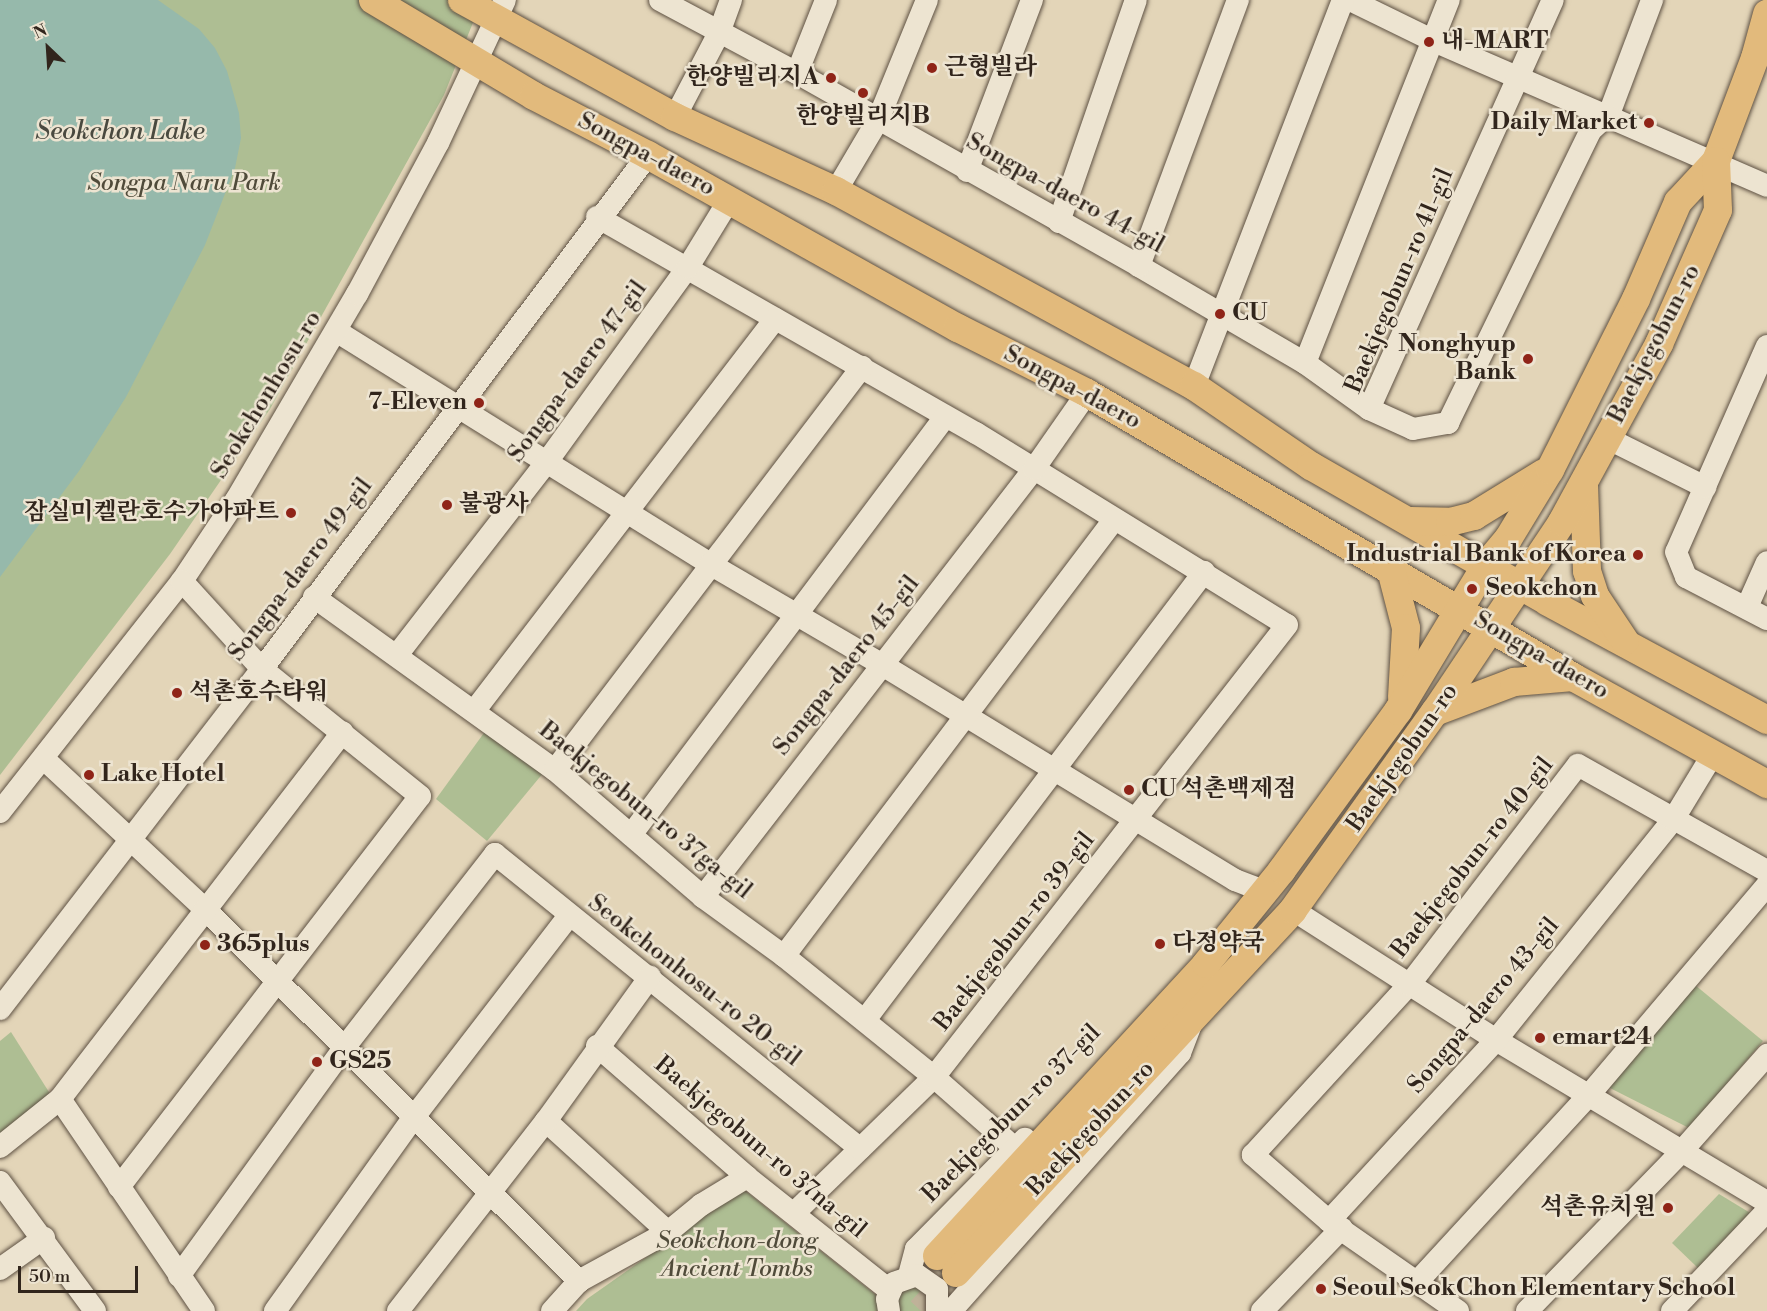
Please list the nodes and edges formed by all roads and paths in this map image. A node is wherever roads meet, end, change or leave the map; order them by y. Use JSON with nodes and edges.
{"nodes":[{"id":1,"x":373,"y":0,"type":"edge"},
{"id":2,"x":462,"y":0,"type":"edge"},
{"id":3,"x":660,"y":0,"type":"edge"},
{"id":4,"x":731,"y":0,"type":"edge"},
{"id":5,"x":826,"y":0,"type":"edge"},
{"id":6,"x":927,"y":0,"type":"edge"},
{"id":7,"x":1032,"y":0,"type":"edge"},
{"id":8,"x":1136,"y":0,"type":"edge"},
{"id":9,"x":1238,"y":0,"type":"edge"},
{"id":10,"x":1343,"y":0,"type":"edge"},
{"id":11,"x":1350,"y":0,"type":"edge"},
{"id":12,"x":1449,"y":0,"type":"edge"},
{"id":13,"x":1553,"y":0,"type":"edge"},
{"id":14,"x":1652,"y":0,"type":"edge"},
{"id":15,"x":500,"y":9,"type":"edge"},
{"id":16,"x":1767,"y":14,"type":"edge"},
{"id":17,"x":719,"y":33,"type":"junction"},
{"id":18,"x":1434,"y":41,"type":"junction"},
{"id":19,"x":477,"y":63,"type":"junction"},
{"id":20,"x":797,"y":73,"type":"junction"},
{"id":21,"x":1520,"y":76,"type":"junction"},
{"id":22,"x":1609,"y":114,"type":"junction"},
{"id":23,"x":675,"y":117,"type":"junction"},
{"id":24,"x":878,"y":120,"type":"junction"},
{"id":25,"x":648,"y":155,"type":"junction"},
{"id":26,"x":1716,"y":161,"type":"junction"},
{"id":27,"x":967,"y":171,"type":"junction"},
{"id":28,"x":1767,"y":186,"type":"edge"},
{"id":29,"x":836,"y":191,"type":"junction"},
{"id":30,"x":729,"y":200,"type":"junction"},
{"id":31,"x":597,"y":217,"type":"junction"},
{"id":32,"x":1059,"y":222,"type":"junction"},
{"id":33,"x":1138,"y":266,"type":"junction"},
{"id":34,"x":688,"y":267,"type":"junction"},
{"id":35,"x":1224,"y":317,"type":"junction"},
{"id":36,"x":775,"y":319,"type":"junction"},
{"id":37,"x":336,"y":331,"type":"junction"},
{"id":38,"x":1767,"y":346,"type":"edge"},
{"id":39,"x":1305,"y":363,"type":"junction"},
{"id":40,"x":862,"y":367,"type":"junction"},
{"id":41,"x":1194,"y":386,"type":"junction"},
{"id":42,"x":1087,"y":393,"type":"junction"},
{"id":43,"x":456,"y":408,"type":"junction"},
{"id":44,"x":1369,"y":409,"type":"junction"},
{"id":45,"x":945,"y":417,"type":"junction"},
{"id":46,"x":1607,"y":438,"type":"junction"},
{"id":47,"x":546,"y":463,"type":"junction"},
{"id":48,"x":1034,"y":469,"type":"junction"},
{"id":49,"x":1550,"y":470,"type":"junction"},
{"id":50,"x":1584,"y":485,"type":"junction"},
{"id":51,"x":1705,"y":487,"type":"junction"},
{"id":52,"x":624,"y":512,"type":"junction"},
{"id":53,"x":1406,"y":520,"type":"junction"},
{"id":54,"x":1113,"y":521,"type":"junction"},
{"id":55,"x":1767,"y":562,"type":"edge"},
{"id":56,"x":710,"y":564,"type":"junction"},
{"id":57,"x":1486,"y":565,"type":"junction"},
{"id":58,"x":1390,"y":566,"type":"junction"},
{"id":59,"x":1204,"y":572,"type":"junction"},
{"id":60,"x":182,"y":581,"type":"junction"},
{"id":61,"x":1520,"y":585,"type":"junction"},
{"id":62,"x":314,"y":597,"type":"junction"},
{"id":63,"x":1747,"y":607,"type":"junction"},
{"id":64,"x":1460,"y":609,"type":"junction"},
{"id":65,"x":796,"y":613,"type":"junction"},
{"id":66,"x":1767,"y":619,"type":"edge"},
{"id":67,"x":1492,"y":628,"type":"junction"},
{"id":68,"x":1628,"y":645,"type":"junction"},
{"id":69,"x":397,"y":655,"type":"junction"},
{"id":70,"x":881,"y":664,"type":"junction"},
{"id":71,"x":262,"y":669,"type":"junction"},
{"id":72,"x":1573,"y":677,"type":"junction"},
{"id":73,"x":475,"y":710,"type":"junction"},
{"id":74,"x":1398,"y":711,"type":"junction"},
{"id":75,"x":1435,"y":712,"type":"junction"},
{"id":76,"x":967,"y":718,"type":"junction"},
{"id":77,"x":1767,"y":720,"type":"edge"},
{"id":78,"x":343,"y":732,"type":"junction"},
{"id":79,"x":1713,"y":754,"type":"junction"},
{"id":80,"x":44,"y":759,"type":"junction"},
{"id":81,"x":555,"y":770,"type":"junction"},
{"id":82,"x":1056,"y":770,"type":"junction"},
{"id":83,"x":1767,"y":784,"type":"edge"},
{"id":84,"x":0,"y":812,"type":"edge"},
{"id":85,"x":1672,"y":820,"type":"junction"},
{"id":86,"x":1137,"y":821,"type":"junction"},
{"id":87,"x":631,"y":835,"type":"junction"},
{"id":88,"x":129,"y":839,"type":"junction"},
{"id":89,"x":1767,"y":871,"type":"edge"},
{"id":90,"x":1767,"y":885,"type":"edge"},
{"id":91,"x":1264,"y":891,"type":"junction"},
{"id":92,"x":703,"y":897,"type":"junction"},
{"id":93,"x":205,"y":909,"type":"junction"},
{"id":94,"x":1293,"y":910,"type":"junction"},
{"id":95,"x":569,"y":916,"type":"junction"},
{"id":96,"x":784,"y":956,"type":"junction"},
{"id":97,"x":650,"y":977,"type":"junction"},
{"id":98,"x":276,"y":982,"type":"junction"},
{"id":99,"x":1409,"y":985,"type":"junction"},
{"id":100,"x":0,"y":1009,"type":"edge"},
{"id":101,"x":1181,"y":1012,"type":"junction"},
{"id":102,"x":865,"y":1020,"type":"junction"},
{"id":103,"x":1496,"y":1040,"type":"junction"},
{"id":104,"x":597,"y":1046,"type":"junction"},
{"id":105,"x":344,"y":1048,"type":"junction"},
{"id":106,"x":1767,"y":1055,"type":"edge"},
{"id":107,"x":934,"y":1077,"type":"junction"},
{"id":108,"x":1589,"y":1095,"type":"junction"},
{"id":109,"x":60,"y":1099,"type":"junction"},
{"id":110,"x":414,"y":1117,"type":"junction"},
{"id":111,"x":546,"y":1121,"type":"junction"},
{"id":112,"x":0,"y":1147,"type":"edge"},
{"id":113,"x":860,"y":1148,"type":"junction"},
{"id":114,"x":1016,"y":1149,"type":"junction"},
{"id":115,"x":1681,"y":1152,"type":"junction"},
{"id":116,"x":747,"y":1177,"type":"junction"},
{"id":117,"x":0,"y":1182,"type":"edge"},
{"id":118,"x":119,"y":1187,"type":"junction"},
{"id":119,"x":488,"y":1195,"type":"junction"},
{"id":120,"x":1767,"y":1202,"type":"edge"},
{"id":121,"x":1767,"y":1211,"type":"edge"},
{"id":122,"x":794,"y":1213,"type":"junction"},
{"id":123,"x":1336,"y":1224,"type":"junction"},
{"id":124,"x":668,"y":1232,"type":"junction"},
{"id":125,"x":44,"y":1238,"type":"junction"},
{"id":126,"x":946,"y":1264,"type":"tunnel mouth"},
{"id":127,"x":0,"y":1269,"type":"edge"},
{"id":128,"x":909,"y":1275,"type":"junction"},
{"id":129,"x":179,"y":1276,"type":"junction"},
{"id":130,"x":579,"y":1281,"type":"junction"},
{"id":131,"x":1418,"y":1281,"type":"junction"},
{"id":132,"x":889,"y":1301,"type":"edge"},
{"id":133,"x":944,"y":1310,"type":"edge"},
{"id":134,"x":95,"y":1311,"type":"edge"},
{"id":135,"x":204,"y":1311,"type":"edge"},
{"id":136,"x":275,"y":1311,"type":"edge"},
{"id":137,"x":398,"y":1311,"type":"edge"},
{"id":138,"x":552,"y":1311,"type":"edge"},
{"id":139,"x":1262,"y":1311,"type":"edge"},
{"id":140,"x":1458,"y":1311,"type":"edge"},
{"id":141,"x":1527,"y":1311,"type":"edge"},
{"id":142,"x":1672,"y":1311,"type":"edge"}],
"edges":[{"from":1,"to":19,"type":"main road","name":"Songpa-daero"},
{"from":2,"to":15,"type":"main road","name":"Songpa-daero"},
{"from":3,"to":17,"type":"street"},
{"from":4,"to":17,"type":"street"},
{"from":5,"to":20,"type":"street"},
{"from":6,"to":24,"type":"street"},
{"from":7,"to":27,"type":"street"},
{"from":8,"to":32,"type":"street"},
{"from":9,"to":33,"type":"street"},
{"from":10,"to":35,"type":"street"},
{"from":11,"to":18,"type":"street"},
{"from":12,"to":18,"type":"street"},
{"from":13,"to":21,"type":"street","name":"Baekjegobun-ro 41-gil"},
{"from":14,"to":22,"type":"street","name":"Baekjegobun-ro 41-gil"},
{"from":15,"to":19,"type":"street","name":"Seokchonhosu-ro"},
{"from":15,"to":23,"type":"main road","name":"Songpa-daero"},
{"from":16,"to":26,"type":"main road","name":"Baekjegobun-ro"},
{"from":17,"to":20,"type":"street","name":"Songpa-daero 44-gil"},
{"from":17,"to":23,"type":"street"},
{"from":18,"to":21,"type":"street"},
{"from":18,"to":39,"type":"street"},
{"from":19,"to":25,"type":"main road","name":"Songpa-daero"},
{"from":19,"to":37,"type":"street","name":"Seokchonhosu-ro"},
{"from":20,"to":24,"type":"street","name":"Songpa-daero 44-gil"},
{"from":21,"to":22,"type":"street"},
{"from":21,"to":44,"type":"street","name":"Baekjegobun-ro 41-gil"},
{"from":22,"to":26,"type":"street"},
{"from":22,"to":44,"type":"street","name":"Baekjegobun-ro 41-gil"},
{"from":23,"to":29,"type":"main road","name":"Songpa-daero"},
{"from":24,"to":27,"type":"street","name":"Songpa-daero 44-gil"},
{"from":24,"to":29,"type":"street"},
{"from":25,"to":30,"type":"main road","name":"Songpa-daero"},
{"from":25,"to":31,"type":"street","name":"Songpa-daero 49-gil"},
{"from":26,"to":28,"type":"street"},
{"from":26,"to":46,"type":"main road","name":"Baekjegobun-ro"},
{"from":26,"to":49,"type":"main road","name":"Baekjegobun-ro"},
{"from":27,"to":32,"type":"street","name":"Songpa-daero 44-gil"},
{"from":29,"to":41,"type":"main road","name":"Songpa-daero"},
{"from":30,"to":34,"type":"street","name":"Songpa-daero 47-gil"},
{"from":30,"to":42,"type":"main road","name":"Songpa-daero"},
{"from":31,"to":34,"type":"street"},
{"from":31,"to":43,"type":"street","name":"Songpa-daero 49-gil"},
{"from":32,"to":33,"type":"street","name":"Songpa-daero 44-gil"},
{"from":33,"to":35,"type":"street","name":"Songpa-daero 44-gil"},
{"from":34,"to":36,"type":"street"},
{"from":34,"to":47,"type":"street","name":"Songpa-daero 47-gil"},
{"from":35,"to":39,"type":"street","name":"Songpa-daero 44-gil"},
{"from":35,"to":41,"type":"street"},
{"from":36,"to":40,"type":"street"},
{"from":36,"to":52,"type":"street"},
{"from":37,"to":43,"type":"street"},
{"from":37,"to":60,"type":"street","name":"Seokchonhosu-ro"},
{"from":38,"to":51,"type":"street"},
{"from":39,"to":44,"type":"street","name":"Songpa-daero 44-gil"},
{"from":40,"to":45,"type":"street"},
{"from":40,"to":56,"type":"street"},
{"from":41,"to":53,"type":"main road","name":"Songpa-daero"},
{"from":42,"to":48,"type":"street","name":"Songpa-daero 45-gil"},
{"from":42,"to":58,"type":"main road","name":"Songpa-daero"},
{"from":43,"to":47,"type":"street"},
{"from":43,"to":62,"type":"street","name":"Songpa-daero 49-gil"},
{"from":45,"to":48,"type":"street"},
{"from":45,"to":65,"type":"street"},
{"from":46,"to":50,"type":"main road","name":"Baekjegobun-ro"},
{"from":46,"to":51,"type":"street"},
{"from":47,"to":52,"type":"street"},
{"from":47,"to":69,"type":"street","name":"Songpa-daero 47-gil"},
{"from":48,"to":54,"type":"street"},
{"from":48,"to":70,"type":"street","name":"Songpa-daero 45-gil"},
{"from":49,"to":53,"type":"main road"},
{"from":49,"to":57,"type":"main road","name":"Baekjegobun-ro"},
{"from":50,"to":61,"type":"main road","name":"Baekjegobun-ro"},
{"from":50,"to":68,"type":"main road"},
{"from":51,"to":63,"type":"street"},
{"from":52,"to":56,"type":"street"},
{"from":52,"to":73,"type":"street"},
{"from":53,"to":57,"type":"main road","name":"Songpa-daero"},
{"from":54,"to":59,"type":"street"},
{"from":54,"to":76,"type":"street"},
{"from":55,"to":63,"type":"street"},
{"from":56,"to":65,"type":"street"},
{"from":56,"to":81,"type":"street"},
{"from":57,"to":61,"type":"main road","name":"Songpa-daero"},
{"from":57,"to":64,"type":"main road","name":"Baekjegobun-ro"},
{"from":58,"to":64,"type":"main road","name":"Songpa-daero"},
{"from":58,"to":74,"type":"main road"},
{"from":59,"to":82,"type":"street"},
{"from":59,"to":86,"type":"street","name":"Baekjegobun-ro 39-gil"},
{"from":60,"to":71,"type":"street"},
{"from":60,"to":80,"type":"street","name":"Seokchonhosu-ro"},
{"from":61,"to":67,"type":"main road","name":"Baekjegobun-ro"},
{"from":61,"to":68,"type":"main road","name":"Songpa-daero"},
{"from":62,"to":69,"type":"street","name":"Baekjegobun-ro 37ga-gil"},
{"from":62,"to":71,"type":"street","name":"Songpa-daero 49-gil"},
{"from":63,"to":66,"type":"street"},
{"from":64,"to":67,"type":"main road","name":"Songpa-daero"},
{"from":64,"to":74,"type":"main road","name":"Baekjegobun-ro"},
{"from":65,"to":70,"type":"street"},
{"from":65,"to":87,"type":"street"},
{"from":67,"to":72,"type":"main road","name":"Songpa-daero"},
{"from":67,"to":75,"type":"main road","name":"Baekjegobun-ro"},
{"from":68,"to":77,"type":"main road","name":"Songpa-daero"},
{"from":69,"to":73,"type":"street","name":"Baekjegobun-ro 37ga-gil"},
{"from":70,"to":76,"type":"street"},
{"from":70,"to":92,"type":"street","name":"Songpa-daero 45-gil"},
{"from":71,"to":78,"type":"street"},
{"from":71,"to":88,"type":"street","name":"Songpa-daero 49-gil"},
{"from":72,"to":75,"type":"main road"},
{"from":72,"to":79,"type":"main road","name":"Songpa-daero"},
{"from":73,"to":81,"type":"street","name":"Baekjegobun-ro 37ga-gil"},
{"from":74,"to":91,"type":"main road","name":"Baekjegobun-ro"},
{"from":75,"to":94,"type":"main road","name":"Baekjegobun-ro"},
{"from":76,"to":82,"type":"street"},
{"from":76,"to":96,"type":"street"},
{"from":78,"to":93,"type":"street"},
{"from":78,"to":98,"type":"street"},
{"from":79,"to":83,"type":"main road","name":"Songpa-daero"},
{"from":79,"to":85,"type":"street","name":"Songpa-daero 43-gil"},
{"from":80,"to":84,"type":"street","name":"Seokchonhosu-ro"},
{"from":80,"to":88,"type":"street"},
{"from":81,"to":87,"type":"street","name":"Baekjegobun-ro 37ga-gil"},
{"from":82,"to":86,"type":"street"},
{"from":82,"to":102,"type":"street"},
{"from":85,"to":89,"type":"street"},
{"from":85,"to":99,"type":"street","name":"Baekjegobun-ro 40-gil"},
{"from":85,"to":103,"type":"street","name":"Songpa-daero 43-gil"},
{"from":86,"to":91,"type":"street"},
{"from":86,"to":107,"type":"street","name":"Baekjegobun-ro 39-gil"},
{"from":87,"to":92,"type":"street","name":"Baekjegobun-ro 37ga-gil"},
{"from":88,"to":93,"type":"street"},
{"from":88,"to":100,"type":"street","name":"Songpa-daero 49-gil"},
{"from":90,"to":108,"type":"street"},
{"from":91,"to":101,"type":"main road","name":"Baekjegobun-ro"},
{"from":92,"to":96,"type":"street","name":"Baekjegobun-ro 37ga-gil"},
{"from":93,"to":98,"type":"street"},
{"from":93,"to":109,"type":"street"},
{"from":94,"to":99,"type":"street","name":"Baekjegobun-ro 40-gil"},
{"from":94,"to":101,"type":"main road","name":"Baekjegobun-ro"},
{"from":95,"to":97,"type":"street","name":"Seokchonhosu-ro 20-gil"},
{"from":95,"to":105,"type":"street","name":"Seokchonhosu-ro 20-gil"},
{"from":95,"to":110,"type":"street"},
{"from":96,"to":102,"type":"street","name":"Baekjegobun-ro 37ga-gil"},
{"from":97,"to":104,"type":"street"},
{"from":97,"to":113,"type":"street","name":"Seokchonhosu-ro 20-gil"},
{"from":98,"to":105,"type":"street"},
{"from":98,"to":118,"type":"street"},
{"from":99,"to":103,"type":"street","name":"Baekjegobun-ro 40-gil"},
{"from":99,"to":123,"type":"street","name":"Baekjegobun-ro 40-gil"},
{"from":101,"to":114,"type":"street","name":"Baekjegobun-ro 37-gil"},
{"from":101,"to":126,"type":"main road","name":"Baekjegobun-ro"},
{"from":101,"to":133,"type":"street"},
{"from":102,"to":107,"type":"street","name":"Baekjegobun-ro 37ga-gil"},
{"from":103,"to":108,"type":"street","name":"Baekjegobun-ro 40-gil"},
{"from":103,"to":123,"type":"street","name":"Songpa-daero 43-gil"},
{"from":104,"to":111,"type":"street"},
{"from":104,"to":116,"type":"street","name":"Baekjegobun-ro 37na-gil"},
{"from":105,"to":110,"type":"street"},
{"from":105,"to":129,"type":"street"},
{"from":106,"to":115,"type":"street"},
{"from":107,"to":113,"type":"street"},
{"from":107,"to":114,"type":"street","name":"Baekjegobun-ro 37ga-gil"},
{"from":108,"to":115,"type":"street","name":"Baekjegobun-ro 40-gil"},
{"from":108,"to":131,"type":"street"},
{"from":109,"to":112,"type":"street"},
{"from":109,"to":118,"type":"street"},
{"from":110,"to":119,"type":"street"},
{"from":110,"to":136,"type":"street"},
{"from":111,"to":119,"type":"street"},
{"from":111,"to":124,"type":"street"},
{"from":113,"to":122,"type":"street"},
{"from":114,"to":128,"type":"street","name":"Baekjegobun-ro 37-gil"},
{"from":115,"to":120,"type":"street","name":"Baekjegobun-ro 40-gil"},
{"from":115,"to":141,"type":"street"},
{"from":116,"to":122,"type":"street","name":"Baekjegobun-ro 37na-gil"},
{"from":116,"to":124,"type":"street"},
{"from":117,"to":125,"type":"street"},
{"from":118,"to":129,"type":"street"},
{"from":119,"to":130,"type":"street"},
{"from":119,"to":137,"type":"street"},
{"from":121,"to":142,"type":"street"},
{"from":122,"to":132,"type":"street","name":"Baekjegobun-ro 37na-gil"},
{"from":123,"to":131,"type":"street"},
{"from":123,"to":139,"type":"street","name":"Songpa-daero 43-gil"},
{"from":124,"to":130,"type":"street"},
{"from":125,"to":127,"type":"street"},
{"from":125,"to":134,"type":"street"},
{"from":128,"to":132,"type":"street"},
{"from":128,"to":133,"type":"street"},
{"from":129,"to":135,"type":"street"},
{"from":130,"to":138,"type":"street"},
{"from":131,"to":140,"type":"street"}]}
